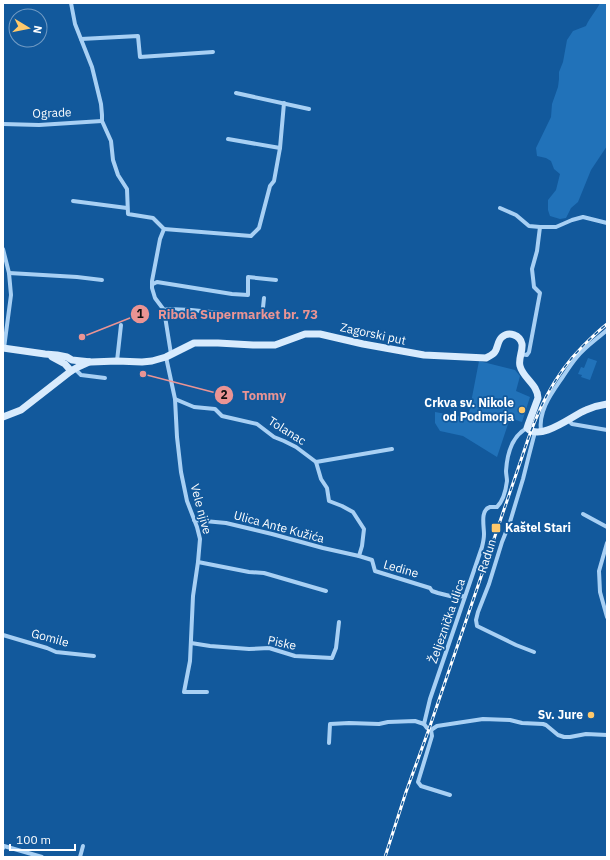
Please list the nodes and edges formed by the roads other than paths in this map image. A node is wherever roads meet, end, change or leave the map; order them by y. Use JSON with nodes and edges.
{"nodes":[{"id":1,"x":71,"y":3,"type":"edge"},
{"id":2,"x":81,"y":40,"type":"junction"},
{"id":3,"x":213,"y":52,"type":"dead end"},
{"id":4,"x":236,"y":93,"type":"dead end"},
{"id":5,"x":284,"y":103,"type":"junction"},
{"id":6,"x":309,"y":108,"type":"dead end"},
{"id":7,"x":102,"y":121,"type":"junction"},
{"id":8,"x":3,"y":124,"type":"edge"},
{"id":9,"x":228,"y":139,"type":"dead end"},
{"id":10,"x":280,"y":148,"type":"junction"},
{"id":11,"x":73,"y":201,"type":"dead end"},
{"id":12,"x":127,"y":208,"type":"junction"},
{"id":13,"x":500,"y":208,"type":"dead end"},
{"id":14,"x":607,"y":223,"type":"edge"},
{"id":15,"x":540,"y":228,"type":"junction"},
{"id":16,"x":164,"y":229,"type":"junction"},
{"id":17,"x":3,"y":249,"type":"edge"},
{"id":18,"x":9,"y":273,"type":"junction"},
{"id":19,"x":102,"y":280,"type":"dead end"},
{"id":20,"x":276,"y":280,"type":"dead end"},
{"id":21,"x":153,"y":284,"type":"junction"},
{"id":22,"x":264,"y":298,"type":"dead end"},
{"id":23,"x":164,"y":310,"type":"junction"},
{"id":24,"x":121,"y":325,"type":"dead end"},
{"id":25,"x":607,"y":330,"type":"edge"},
{"id":26,"x":3,"y":348,"type":"edge"},
{"id":27,"x":46,"y":354,"type":"junction"},
{"id":28,"x":520,"y":354,"type":"junction"},
{"id":29,"x":168,"y":355,"type":"junction"},
{"id":30,"x":72,"y":360,"type":"junction"},
{"id":31,"x":117,"y":361,"type":"junction"},
{"id":32,"x":91,"y":362,"type":"junction"},
{"id":33,"x":74,"y":369,"type":"junction"},
{"id":34,"x":105,"y":378,"type":"dead end"},
{"id":35,"x":175,"y":399,"type":"junction"},
{"id":36,"x":607,"y":404,"type":"edge"},
{"id":37,"x":3,"y":417,"type":"edge"},
{"id":38,"x":568,"y":420,"type":"junction"},
{"id":39,"x":527,"y":428,"type":"junction"},
{"id":40,"x":607,"y":430,"type":"edge"},
{"id":41,"x":538,"y":432,"type":"junction"},
{"id":42,"x":392,"y":449,"type":"dead end"},
{"id":43,"x":316,"y":462,"type":"junction"},
{"id":44,"x":583,"y":514,"type":"dead end"},
{"id":45,"x":194,"y":520,"type":"junction"},
{"id":46,"x":607,"y":527,"type":"edge"},
{"id":47,"x":607,"y":543,"type":"edge"},
{"id":48,"x":359,"y":556,"type":"junction"},
{"id":49,"x":198,"y":562,"type":"junction"},
{"id":50,"x":326,"y":591,"type":"dead end"},
{"id":51,"x":465,"y":596,"type":"junction"},
{"id":52,"x":607,"y":617,"type":"edge"},
{"id":53,"x":339,"y":622,"type":"dead end"},
{"id":54,"x":3,"y":635,"type":"edge"},
{"id":55,"x":191,"y":643,"type":"junction"},
{"id":56,"x":534,"y":652,"type":"dead end"},
{"id":57,"x":94,"y":656,"type":"dead end"},
{"id":58,"x":207,"y":692,"type":"dead end"},
{"id":59,"x":424,"y":724,"type":"junction"},
{"id":60,"x":431,"y":730,"type":"junction"},
{"id":61,"x":607,"y":735,"type":"edge"},
{"id":62,"x":329,"y":743,"type":"dead end"},
{"id":63,"x":450,"y":795,"type":"dead end"},
{"id":64,"x":83,"y":846,"type":"dead end"},
{"id":65,"x":3,"y":848,"type":"edge"},
{"id":66,"x":42,"y":857,"type":"edge"},
{"id":67,"x":80,"y":857,"type":"edge"}],
"edges":[{"from":1,"to":2,"type":"street"},
{"from":2,"to":3,"type":"street"},
{"from":2,"to":7,"type":"street"},
{"from":4,"to":5,"type":"street"},
{"from":5,"to":6,"type":"street"},
{"from":5,"to":10,"type":"street"},
{"from":7,"to":8,"type":"street","name":"Ograde"},
{"from":7,"to":12,"type":"street"},
{"from":9,"to":10,"type":"street"},
{"from":10,"to":16,"type":"street"},
{"from":11,"to":12,"type":"street"},
{"from":12,"to":16,"type":"street"},
{"from":13,"to":15,"type":"street"},
{"from":14,"to":15,"type":"street"},
{"from":15,"to":28,"type":"street"},
{"from":16,"to":21,"type":"street"},
{"from":17,"to":18,"type":"street"},
{"from":18,"to":19,"type":"street"},
{"from":18,"to":26,"type":"street"},
{"from":20,"to":21,"type":"street"},
{"from":21,"to":23,"type":"street"},
{"from":22,"to":23,"type":"street"},
{"from":23,"to":29,"type":"street","name":"Vele njive"},
{"from":24,"to":31,"type":"street"},
{"from":25,"to":41,"type":"street"},
{"from":26,"to":27,"type":"main road"},
{"from":27,"to":30,"type":"main road"},
{"from":27,"to":33,"type":"main road"},
{"from":28,"to":29,"type":"main road","name":"Zagorski put"},
{"from":28,"to":39,"type":"main road","name":"Zagorski put"},
{"from":29,"to":31,"type":"main road","name":"Zagorski put"},
{"from":29,"to":35,"type":"street","name":"Vele njive"},
{"from":30,"to":32,"type":"main road"},
{"from":30,"to":33,"type":"main road"},
{"from":31,"to":32,"type":"main road","name":"Zagorski put"},
{"from":32,"to":33,"type":"main road"},
{"from":33,"to":34,"type":"street"},
{"from":33,"to":37,"type":"main road"},
{"from":35,"to":43,"type":"street","name":"Tolanac"},
{"from":35,"to":45,"type":"street","name":"Vele njive"},
{"from":36,"to":38,"type":"main road"},
{"from":38,"to":40,"type":"street"},
{"from":38,"to":41,"type":"main road"},
{"from":39,"to":41,"type":"main road"},
{"from":39,"to":51,"type":"street","name":"Željeznička ulica"},
{"from":41,"to":56,"type":"street","name":"Radun"},
{"from":42,"to":43,"type":"street"},
{"from":43,"to":48,"type":"street"},
{"from":44,"to":46,"type":"street"},
{"from":45,"to":48,"type":"street","name":"Ulica Ante Kužića"},
{"from":45,"to":49,"type":"street","name":"Vele njive"},
{"from":47,"to":52,"type":"street"},
{"from":48,"to":51,"type":"street","name":"Ledine"},
{"from":49,"to":50,"type":"street"},
{"from":49,"to":55,"type":"street","name":"Vele njive"},
{"from":51,"to":59,"type":"street","name":"Željeznička ulica"},
{"from":53,"to":55,"type":"street","name":"Piske"},
{"from":54,"to":57,"type":"street","name":"Gomile"},
{"from":55,"to":58,"type":"street","name":"Vele njive"},
{"from":59,"to":60,"type":"street"},
{"from":59,"to":62,"type":"street"},
{"from":60,"to":61,"type":"street"},
{"from":60,"to":63,"type":"street"},
{"from":64,"to":67,"type":"street"},
{"from":65,"to":66,"type":"street"}]}
